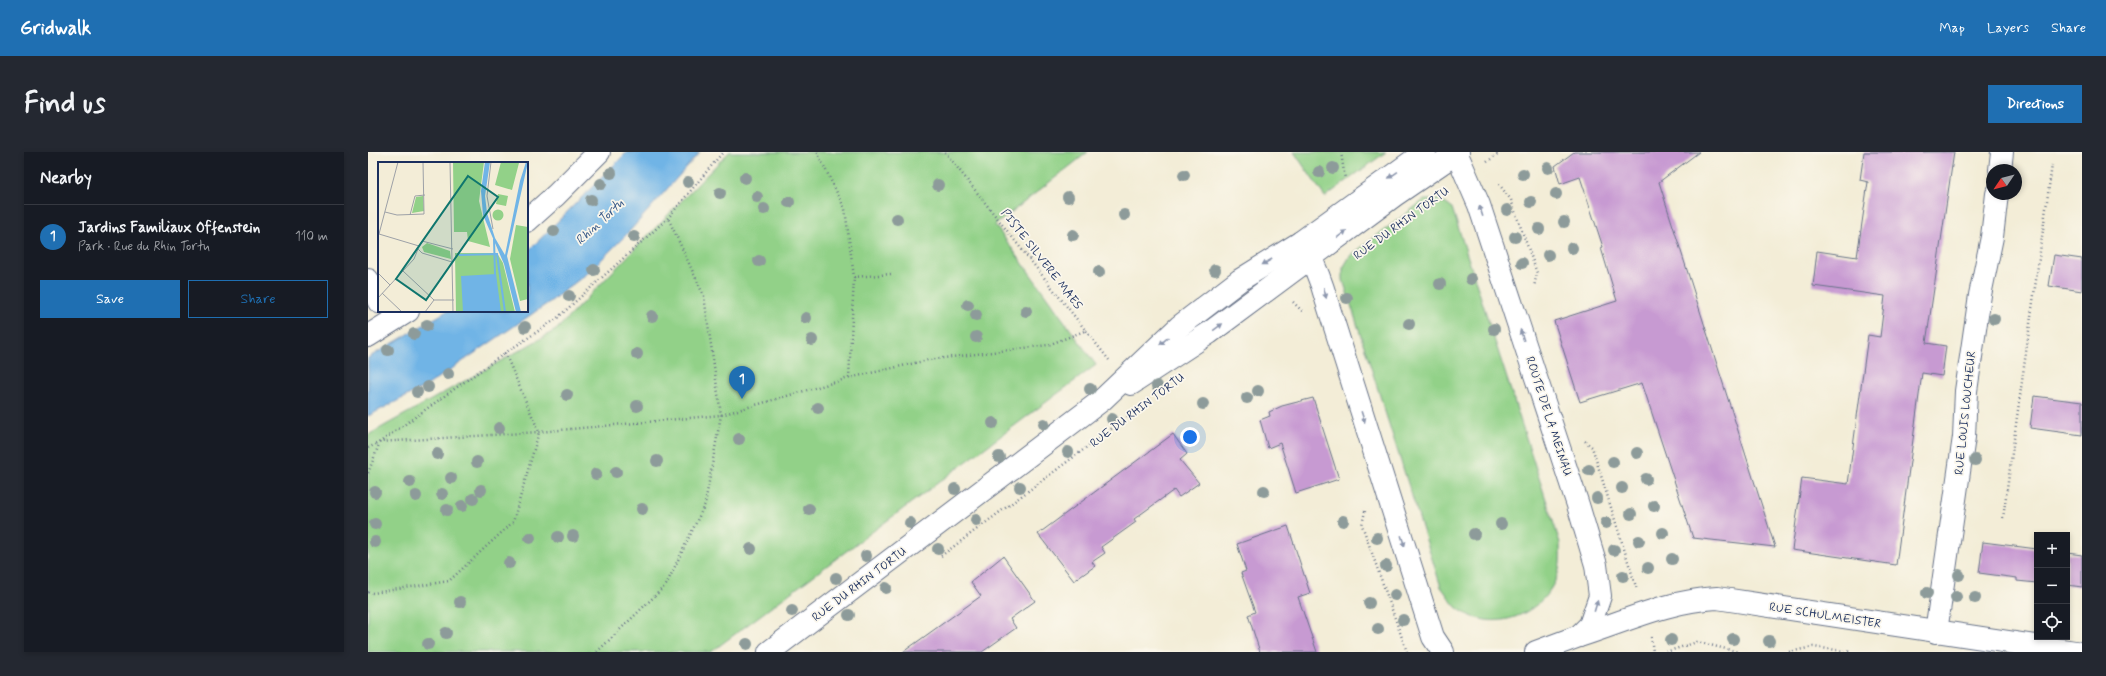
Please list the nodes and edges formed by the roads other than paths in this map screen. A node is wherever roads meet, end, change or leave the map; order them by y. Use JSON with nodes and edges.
{"nodes":[{"id":1,"x":599,"y":152,"type":"edge"},
{"id":2,"x":1424,"y":152,"type":"edge"},
{"id":3,"x":1457,"y":152,"type":"edge"},
{"id":4,"x":2002,"y":152,"type":"edge"},
{"id":5,"x":2001,"y":164,"type":"edge"},
{"id":6,"x":1996,"y":200,"type":"edge"},
{"id":7,"x":528,"y":220,"type":"edge"},
{"id":8,"x":1306,"y":249,"type":"junction"},
{"id":9,"x":368,"y":280,"type":"edge"},
{"id":10,"x":378,"y":300,"type":"edge"},
{"id":11,"x":404,"y":312,"type":"edge"},
{"id":12,"x":387,"y":317,"type":"edge"},
{"id":13,"x":368,"y":336,"type":"edge"},
{"id":14,"x":1102,"y":400,"type":"junction"},
{"id":15,"x":1936,"y":632,"type":"junction"},
{"id":16,"x":1579,"y":636,"type":"junction"},
{"id":17,"x":769,"y":652,"type":"edge"},
{"id":18,"x":1443,"y":652,"type":"edge"},
{"id":19,"x":1536,"y":652,"type":"edge"},
{"id":20,"x":2075,"y":652,"type":"edge"}],
"edges":[{"from":1,"to":7,"type":"street"},
{"from":2,"to":8,"type":"street","name":"RUE DU RHIN TORTU","one_way":true},
{"from":8,"to":3,"type":"street","name":"RUE DU RHIN TORTU","one_way":true},
{"from":16,"to":3,"type":"street","name":"ROUTE DE LA MEINAU","one_way":true},
{"from":4,"to":5,"type":"street"},
{"from":6,"to":15,"type":"street","name":"RUE LOUIS LOUCHEUR"},
{"from":14,"to":8,"type":"street","name":"RUE DU RHIN TORTU","one_way":true},
{"from":8,"to":14,"type":"street","name":"RUE DU RHIN TORTU","one_way":true},
{"from":8,"to":18,"type":"street","one_way":true},
{"from":9,"to":10,"type":"street"},
{"from":11,"to":12,"type":"street"},
{"from":12,"to":13,"type":"street"},
{"from":14,"to":17,"type":"street","name":"RUE DU RHIN TORTU"},
{"from":15,"to":16,"type":"street","name":"RUE SCHULMEISTER"},
{"from":15,"to":20,"type":"street","name":"RUE SCHULMEISTER"},
{"from":16,"to":19,"type":"street"}]}
